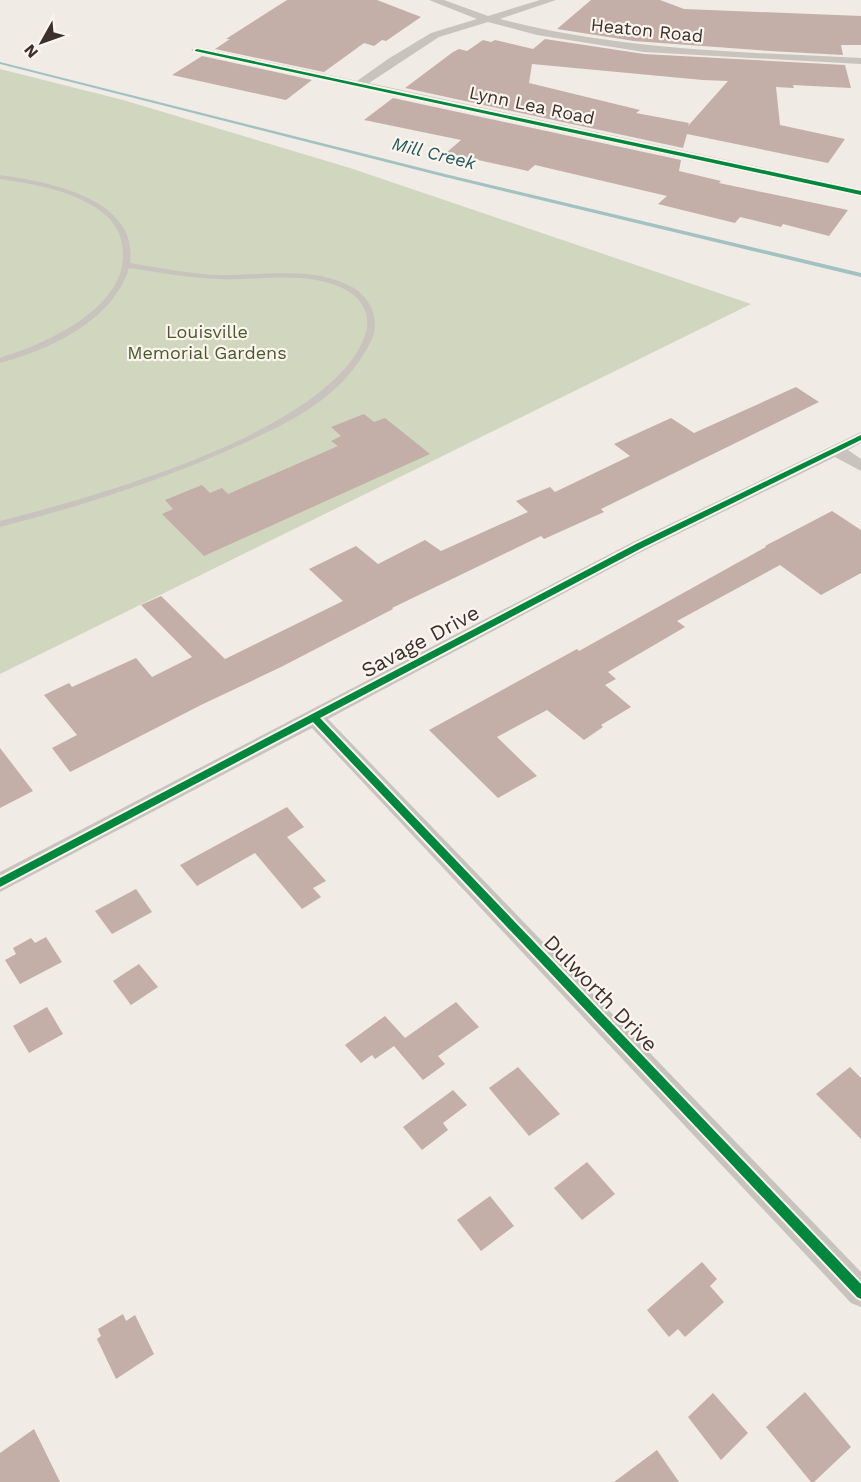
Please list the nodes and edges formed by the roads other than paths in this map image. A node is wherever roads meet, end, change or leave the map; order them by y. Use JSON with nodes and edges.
{"nodes":[{"id":1,"x":434,"y":0,"type":"edge"},
{"id":2,"x":551,"y":0,"type":"edge"},
{"id":3,"x":486,"y":18,"type":"junction"},
{"id":4,"x":197,"y":50,"type":"dead end"},
{"id":5,"x":861,"y":61,"type":"edge"},
{"id":6,"x":359,"y":85,"type":"junction"},
{"id":7,"x":0,"y":177,"type":"edge"},
{"id":8,"x":861,"y":193,"type":"edge"},
{"id":9,"x":126,"y":264,"type":"junction"},
{"id":10,"x":0,"y":361,"type":"edge"},
{"id":11,"x":861,"y":437,"type":"edge"},
{"id":12,"x":836,"y":450,"type":"junction"},
{"id":13,"x":861,"y":466,"type":"edge"},
{"id":14,"x":0,"y":524,"type":"edge"},
{"id":15,"x":314,"y":717,"type":"junction"},
{"id":16,"x":0,"y":883,"type":"edge"},
{"id":17,"x":861,"y":1293,"type":"edge"}],
"edges":[{"from":1,"to":3,"type":"street","name":"Heaton Road"},
{"from":2,"to":3,"type":"street"},
{"from":3,"to":5,"type":"street","name":"Heaton Road"},
{"from":3,"to":6,"type":"street"},
{"from":4,"to":6,"type":"street","name":"Lynn Lea Road"},
{"from":6,"to":8,"type":"street","name":"Lynn Lea Road"},
{"from":7,"to":9,"type":"lane"},
{"from":9,"to":10,"type":"lane"},
{"from":9,"to":14,"type":"lane"},
{"from":11,"to":12,"type":"street","name":"Savage Drive"},
{"from":12,"to":13,"type":"street"},
{"from":12,"to":15,"type":"street","name":"Savage Drive"},
{"from":15,"to":16,"type":"street","name":"Savage Drive"},
{"from":15,"to":17,"type":"street","name":"Dulworth Drive"}]}
